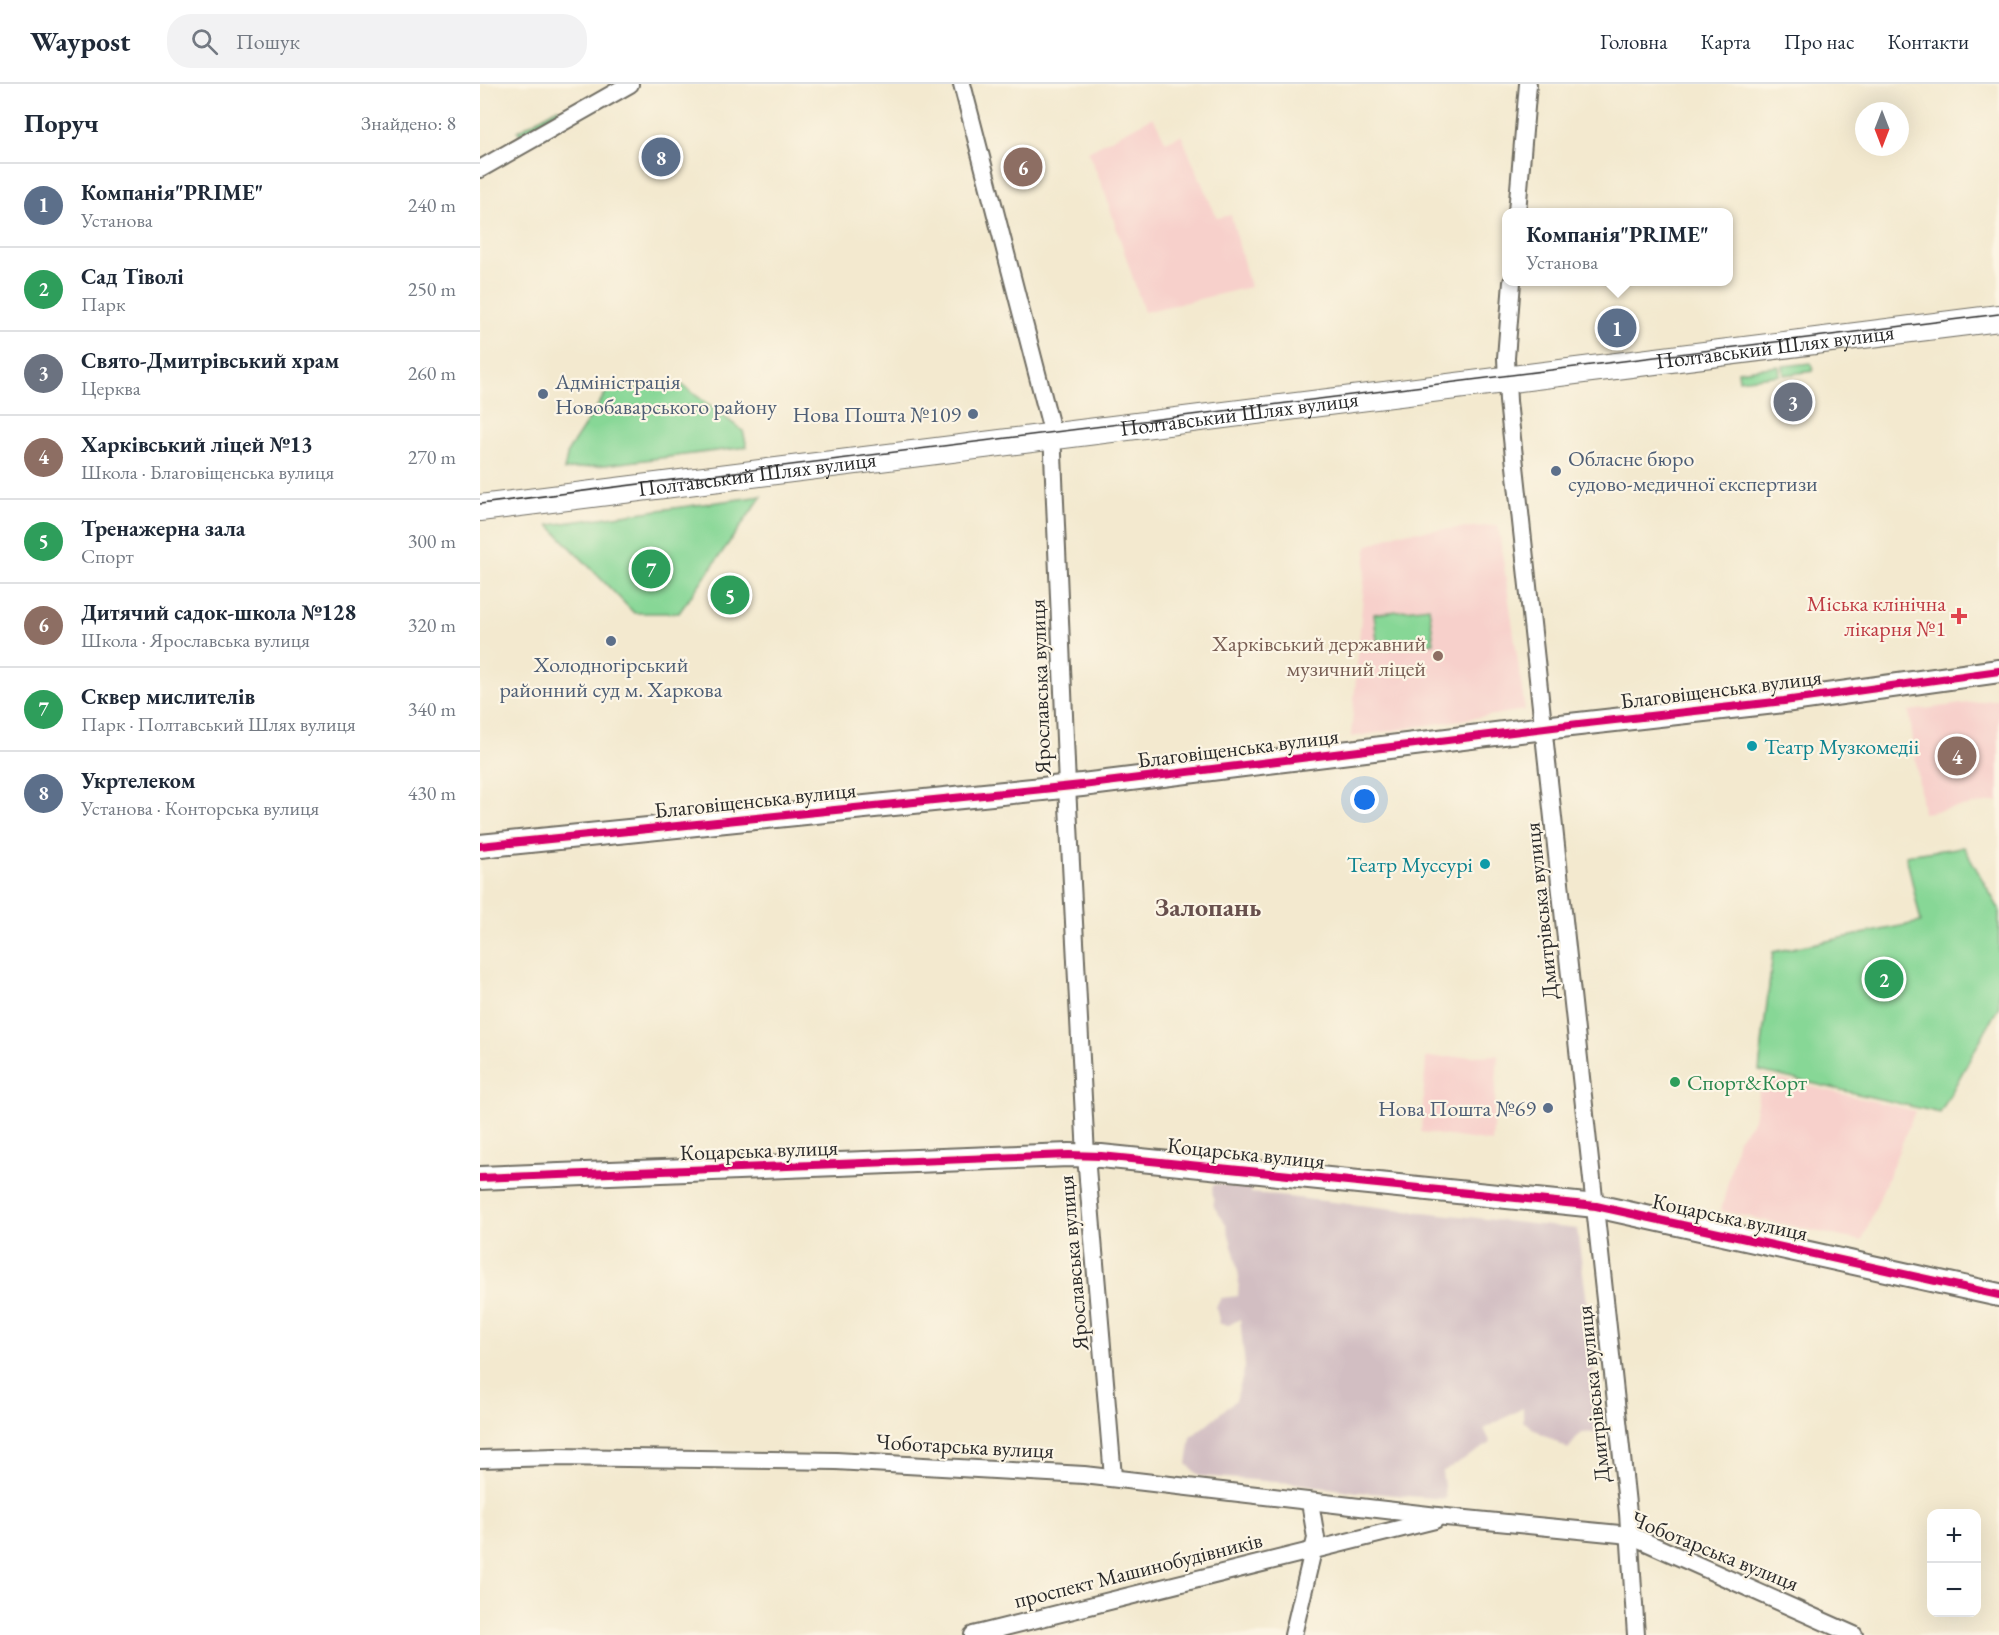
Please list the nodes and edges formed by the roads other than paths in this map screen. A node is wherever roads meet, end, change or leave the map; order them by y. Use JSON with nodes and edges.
{"nodes":[{"id":1,"x":630,"y":84,"type":"edge"},
{"id":2,"x":962,"y":84,"type":"edge"},
{"id":3,"x":1528,"y":84,"type":"edge"},
{"id":4,"x":480,"y":169,"type":"edge"},
{"id":5,"x":1517,"y":208,"type":"edge"},
{"id":6,"x":1512,"y":286,"type":"edge"},
{"id":7,"x":1999,"y":318,"type":"edge"},
{"id":8,"x":1506,"y":379,"type":"junction"},
{"id":9,"x":1052,"y":436,"type":"junction"},
{"id":10,"x":480,"y":508,"type":"edge"},
{"id":11,"x":1999,"y":671,"type":"edge"},
{"id":12,"x":1543,"y":728,"type":"junction"},
{"id":13,"x":1067,"y":786,"type":"junction"},
{"id":14,"x":480,"y":846,"type":"edge"},
{"id":15,"x":1086,"y":1156,"type":"junction"},
{"id":16,"x":480,"y":1178,"type":"edge"},
{"id":17,"x":1596,"y":1206,"type":"junction"},
{"id":18,"x":1999,"y":1295,"type":"edge"},
{"id":19,"x":480,"y":1459,"type":"edge"},
{"id":20,"x":1113,"y":1477,"type":"junction"},
{"id":21,"x":1310,"y":1502,"type":"junction"},
{"id":22,"x":1446,"y":1517,"type":"junction"},
{"id":23,"x":1630,"y":1535,"type":"junction"},
{"id":24,"x":1314,"y":1550,"type":"junction"},
{"id":25,"x":973,"y":1635,"type":"edge"},
{"id":26,"x":1293,"y":1635,"type":"edge"},
{"id":27,"x":1636,"y":1635,"type":"edge"},
{"id":28,"x":1854,"y":1635,"type":"edge"}],
"edges":[{"from":1,"to":4,"type":"street"},
{"from":2,"to":9,"type":"street","name":"Ярославська вулиця"},
{"from":3,"to":5,"type":"street"},
{"from":6,"to":8,"type":"street","name":"Дмитрівська вулиця"},
{"from":7,"to":8,"type":"main road","name":"Полтавський Шлях вулиця"},
{"from":8,"to":9,"type":"main road","name":"Полтавський Шлях вулиця"},
{"from":8,"to":12,"type":"street","name":"Дмитрівська вулиця"},
{"from":9,"to":10,"type":"main road","name":"Полтавський Шлях вулиця"},
{"from":9,"to":13,"type":"street","name":"Ярославська вулиця"},
{"from":11,"to":12,"type":"street","name":"Благовіщенська вулиця"},
{"from":12,"to":13,"type":"street","name":"Благовіщенська вулиця"},
{"from":12,"to":17,"type":"street","name":"Дмитрівська вулиця"},
{"from":13,"to":14,"type":"street","name":"Благовіщенська вулиця"},
{"from":13,"to":15,"type":"street","name":"Ярославська вулиця"},
{"from":15,"to":16,"type":"street","name":"Коцарська вулиця"},
{"from":15,"to":17,"type":"street","name":"Коцарська вулиця"},
{"from":15,"to":20,"type":"street","name":"Ярославська вулиця"},
{"from":17,"to":18,"type":"street","name":"Коцарська вулиця"},
{"from":17,"to":23,"type":"street","name":"Дмитрівська вулиця"},
{"from":19,"to":20,"type":"street","name":"Чоботарська вулиця"},
{"from":20,"to":21,"type":"street","name":"Чоботарська вулиця"},
{"from":21,"to":22,"type":"street","name":"Чоботарська вулиця"},
{"from":21,"to":24,"type":"street"},
{"from":22,"to":23,"type":"street","name":"Чоботарська вулиця"},
{"from":22,"to":24,"type":"street","name":"Чоботарська вулиця"},
{"from":23,"to":27,"type":"street","name":"Дмитрівська вулиця"},
{"from":23,"to":28,"type":"street","name":"Чоботарська вулиця"},
{"from":24,"to":25,"type":"street","name":"проспект Машинобудівників"},
{"from":24,"to":26,"type":"street"}]}
